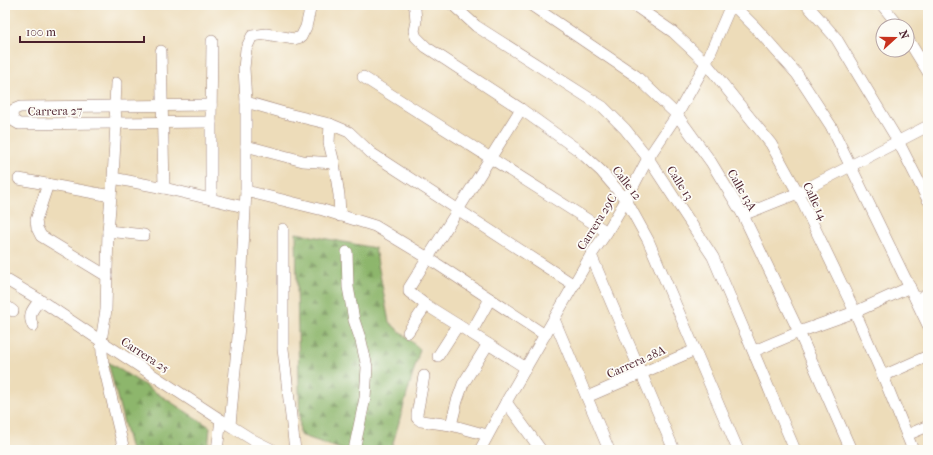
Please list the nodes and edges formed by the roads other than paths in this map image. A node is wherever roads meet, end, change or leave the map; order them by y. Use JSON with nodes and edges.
{"nodes":[{"id":1,"x":311,"y":5,"type":"edge"},
{"id":2,"x":414,"y":5,"type":"edge"},
{"id":3,"x":453,"y":5,"type":"edge"},
{"id":4,"x":531,"y":5,"type":"edge"},
{"id":5,"x":634,"y":5,"type":"edge"},
{"id":6,"x":732,"y":5,"type":"edge"},
{"id":7,"x":807,"y":5,"type":"edge"},
{"id":8,"x":882,"y":5,"type":"edge"},
{"id":9,"x":893,"y":18,"type":"edge"},
{"id":10,"x":212,"y":41,"type":"dead end"},
{"id":11,"x":161,"y":51,"type":"dead end"},
{"id":12,"x":915,"y":51,"type":"edge"},
{"id":13,"x":706,"y":63,"type":"junction"},
{"id":14,"x":928,"y":72,"type":"edge"},
{"id":15,"x":363,"y":77,"type":"dead end"},
{"id":16,"x":116,"y":83,"type":"dead end"},
{"id":17,"x":246,"y":102,"type":"junction"},
{"id":18,"x":211,"y":105,"type":"junction"},
{"id":19,"x":115,"y":106,"type":"junction"},
{"id":20,"x":162,"y":106,"type":"junction"},
{"id":21,"x":521,"y":109,"type":"junction"},
{"id":22,"x":677,"y":116,"type":"junction"},
{"id":23,"x":211,"y":122,"type":"junction"},
{"id":24,"x":116,"y":123,"type":"junction"},
{"id":25,"x":162,"y":123,"type":"junction"},
{"id":26,"x":330,"y":124,"type":"junction"},
{"id":27,"x":928,"y":126,"type":"edge"},
{"id":28,"x":898,"y":141,"type":"junction"},
{"id":29,"x":246,"y":146,"type":"junction"},
{"id":30,"x":490,"y":157,"type":"junction"},
{"id":31,"x":648,"y":158,"type":"junction"},
{"id":32,"x":334,"y":163,"type":"junction"},
{"id":33,"x":851,"y":165,"type":"junction"},
{"id":34,"x":113,"y":178,"type":"junction"},
{"id":35,"x":20,"y":179,"type":"dead end"},
{"id":36,"x":48,"y":184,"type":"junction"},
{"id":37,"x":164,"y":188,"type":"junction"},
{"id":38,"x":246,"y":191,"type":"junction"},
{"id":39,"x":798,"y":193,"type":"junction"},
{"id":40,"x":110,"y":196,"type":"junction"},
{"id":41,"x":211,"y":199,"type":"junction"},
{"id":42,"x":626,"y":200,"type":"junction"},
{"id":43,"x":928,"y":200,"type":"edge"},
{"id":44,"x":244,"y":207,"type":"junction"},
{"id":45,"x":458,"y":210,"type":"junction"},
{"id":46,"x":742,"y":215,"type":"junction"},
{"id":47,"x":340,"y":216,"type":"junction"},
{"id":48,"x":283,"y":229,"type":"dead end"},
{"id":49,"x":108,"y":231,"type":"junction"},
{"id":50,"x":607,"y":232,"type":"junction"},
{"id":51,"x":144,"y":235,"type":"dead end"},
{"id":52,"x":347,"y":252,"type":"dead end"},
{"id":53,"x":591,"y":255,"type":"junction"},
{"id":54,"x":428,"y":258,"type":"junction"},
{"id":55,"x":107,"y":276,"type":"junction"},
{"id":56,"x":5,"y":279,"type":"edge"},
{"id":57,"x":574,"y":285,"type":"junction"},
{"id":58,"x":910,"y":287,"type":"junction"},
{"id":59,"x":928,"y":294,"type":"edge"},
{"id":60,"x":490,"y":299,"type":"junction"},
{"id":61,"x":40,"y":300,"type":"junction"},
{"id":62,"x":916,"y":300,"type":"junction"},
{"id":63,"x":426,"y":305,"type":"junction"},
{"id":64,"x":855,"y":312,"type":"junction"},
{"id":65,"x":554,"y":319,"type":"junction"},
{"id":66,"x":458,"y":324,"type":"junction"},
{"id":67,"x":928,"y":325,"type":"edge"},
{"id":68,"x":33,"y":326,"type":"dead end"},
{"id":69,"x":408,"y":332,"type":"dead end"},
{"id":70,"x":799,"y":332,"type":"junction"},
{"id":71,"x":471,"y":333,"type":"junction"},
{"id":72,"x":545,"y":335,"type":"junction"},
{"id":73,"x":101,"y":341,"type":"junction"},
{"id":74,"x":488,"y":344,"type":"junction"},
{"id":75,"x":695,"y":350,"type":"junction"},
{"id":76,"x":754,"y":351,"type":"junction"},
{"id":77,"x":438,"y":356,"type":"dead end"},
{"id":78,"x":928,"y":356,"type":"edge"},
{"id":79,"x":526,"y":368,"type":"junction"},
{"id":80,"x":641,"y":373,"type":"junction"},
{"id":81,"x":424,"y":376,"type":"dead end"},
{"id":82,"x":883,"y":376,"type":"junction"},
{"id":83,"x":587,"y":397,"type":"junction"},
{"id":84,"x":506,"y":402,"type":"junction"},
{"id":85,"x":225,"y":422,"type":"junction"},
{"id":86,"x":451,"y":426,"type":"junction"},
{"id":87,"x":928,"y":426,"type":"edge"},
{"id":88,"x":487,"y":435,"type":"junction"},
{"id":89,"x":907,"y":435,"type":"junction"},
{"id":90,"x":124,"y":450,"type":"edge"},
{"id":91,"x":217,"y":450,"type":"edge"},
{"id":92,"x":273,"y":450,"type":"edge"},
{"id":93,"x":295,"y":450,"type":"edge"},
{"id":94,"x":354,"y":450,"type":"edge"},
{"id":95,"x":480,"y":450,"type":"edge"},
{"id":96,"x":541,"y":450,"type":"edge"},
{"id":97,"x":609,"y":450,"type":"edge"},
{"id":98,"x":674,"y":450,"type":"edge"},
{"id":99,"x":738,"y":450,"type":"edge"},
{"id":100,"x":795,"y":450,"type":"edge"},
{"id":101,"x":851,"y":450,"type":"edge"},
{"id":102,"x":913,"y":450,"type":"edge"}],
"edges":[{"from":1,"to":17,"type":"street"},
{"from":2,"to":21,"type":"street","name":"Calle 12"},
{"from":3,"to":31,"type":"street","name":"Calle 13"},
{"from":4,"to":22,"type":"street","name":"Calle 13A"},
{"from":5,"to":13,"type":"street","name":"Calle 14"},
{"from":6,"to":13,"type":"street","name":"Carrera 29C"},
{"from":6,"to":33,"type":"street"},
{"from":7,"to":28,"type":"street"},
{"from":8,"to":9,"type":"street"},
{"from":10,"to":18,"type":"street"},
{"from":11,"to":20,"type":"street"},
{"from":12,"to":14,"type":"street"},
{"from":13,"to":22,"type":"street","name":"Carrera 29C"},
{"from":13,"to":39,"type":"street","name":"Calle 14"},
{"from":15,"to":30,"type":"street"},
{"from":16,"to":19,"type":"street"},
{"from":17,"to":26,"type":"street"},
{"from":17,"to":29,"type":"street"},
{"from":18,"to":20,"type":"street","name":"Carrera 27"},
{"from":18,"to":23,"type":"street"},
{"from":19,"to":20,"type":"street","name":"Carrera 27"},
{"from":19,"to":24,"type":"street"},
{"from":19,"to":24,"type":"street","name":"Carrera 27"},
{"from":20,"to":25,"type":"street"},
{"from":21,"to":30,"type":"street"},
{"from":21,"to":42,"type":"street","name":"Calle 12"},
{"from":22,"to":31,"type":"street","name":"Carrera 29C"},
{"from":22,"to":46,"type":"street","name":"Calle 13A"},
{"from":23,"to":25,"type":"street","name":"Carrera 27"},
{"from":23,"to":41,"type":"street"},
{"from":24,"to":25,"type":"street","name":"Carrera 27"},
{"from":24,"to":34,"type":"street"},
{"from":25,"to":37,"type":"street"},
{"from":26,"to":32,"type":"street"},
{"from":26,"to":45,"type":"street"},
{"from":27,"to":28,"type":"street"},
{"from":28,"to":33,"type":"street"},
{"from":28,"to":43,"type":"street"},
{"from":29,"to":32,"type":"street"},
{"from":29,"to":38,"type":"street"},
{"from":30,"to":45,"type":"street"},
{"from":30,"to":50,"type":"street"},
{"from":31,"to":42,"type":"street","name":"Carrera 29C"},
{"from":31,"to":76,"type":"street","name":"Calle 13"},
{"from":32,"to":47,"type":"street"},
{"from":33,"to":39,"type":"street"},
{"from":33,"to":58,"type":"street"},
{"from":34,"to":37,"type":"street"},
{"from":34,"to":40,"type":"street"},
{"from":35,"to":36,"type":"street"},
{"from":36,"to":40,"type":"street"},
{"from":36,"to":55,"type":"street"},
{"from":37,"to":41,"type":"street"},
{"from":38,"to":44,"type":"street"},
{"from":38,"to":47,"type":"street"},
{"from":39,"to":46,"type":"street"},
{"from":39,"to":64,"type":"street","name":"Calle 14"},
{"from":40,"to":49,"type":"street"},
{"from":41,"to":44,"type":"street"},
{"from":42,"to":50,"type":"street","name":"Carrera 29C"},
{"from":42,"to":75,"type":"street","name":"Calle 12"},
{"from":44,"to":85,"type":"street"},
{"from":45,"to":54,"type":"street"},
{"from":45,"to":57,"type":"street"},
{"from":46,"to":70,"type":"street","name":"Calle 13A"},
{"from":47,"to":54,"type":"street"},
{"from":48,"to":93,"type":"street"},
{"from":49,"to":51,"type":"street"},
{"from":49,"to":55,"type":"street"},
{"from":50,"to":53,"type":"street","name":"Carrera 29C"},
{"from":52,"to":94,"type":"street"},
{"from":53,"to":57,"type":"street","name":"Carrera 29C"},
{"from":53,"to":80,"type":"street"},
{"from":54,"to":60,"type":"street"},
{"from":54,"to":63,"type":"street"},
{"from":55,"to":73,"type":"street"},
{"from":56,"to":61,"type":"street","name":"Carrera 25"},
{"from":57,"to":65,"type":"street","name":"Carrera 29C"},
{"from":58,"to":62,"type":"street"},
{"from":58,"to":64,"type":"street"},
{"from":59,"to":62,"type":"street"},
{"from":60,"to":71,"type":"street"},
{"from":60,"to":72,"type":"street"},
{"from":61,"to":68,"type":"street"},
{"from":61,"to":73,"type":"street","name":"Carrera 25"},
{"from":62,"to":67,"type":"street"},
{"from":63,"to":66,"type":"street"},
{"from":63,"to":69,"type":"street"},
{"from":64,"to":70,"type":"street"},
{"from":64,"to":82,"type":"street","name":"Calle 14"},
{"from":65,"to":72,"type":"street","name":"Carrera 29C"},
{"from":65,"to":83,"type":"street"},
{"from":66,"to":71,"type":"street"},
{"from":66,"to":77,"type":"street"},
{"from":70,"to":76,"type":"street"},
{"from":70,"to":101,"type":"street","name":"Calle 13A"},
{"from":71,"to":74,"type":"street"},
{"from":72,"to":79,"type":"street","name":"Carrera 29C"},
{"from":73,"to":85,"type":"street","name":"Carrera 25"},
{"from":73,"to":90,"type":"street"},
{"from":74,"to":79,"type":"street"},
{"from":74,"to":86,"type":"street"},
{"from":75,"to":80,"type":"street","name":"Carrera 28A"},
{"from":75,"to":99,"type":"street","name":"Calle 12"},
{"from":76,"to":100,"type":"street","name":"Calle 13"},
{"from":78,"to":82,"type":"street"},
{"from":79,"to":84,"type":"street","name":"Carrera 29C"},
{"from":80,"to":83,"type":"street","name":"Carrera 28A"},
{"from":80,"to":98,"type":"street"},
{"from":81,"to":86,"type":"street"},
{"from":82,"to":89,"type":"street","name":"Calle 14"},
{"from":83,"to":97,"type":"street"},
{"from":84,"to":88,"type":"street","name":"Carrera 29C"},
{"from":84,"to":96,"type":"street"},
{"from":85,"to":91,"type":"street"},
{"from":85,"to":92,"type":"street","name":"Carrera 25"},
{"from":86,"to":88,"type":"street"},
{"from":87,"to":89,"type":"street"},
{"from":88,"to":95,"type":"street","name":"Carrera 29C"},
{"from":89,"to":102,"type":"street","name":"Calle 14"}]}
